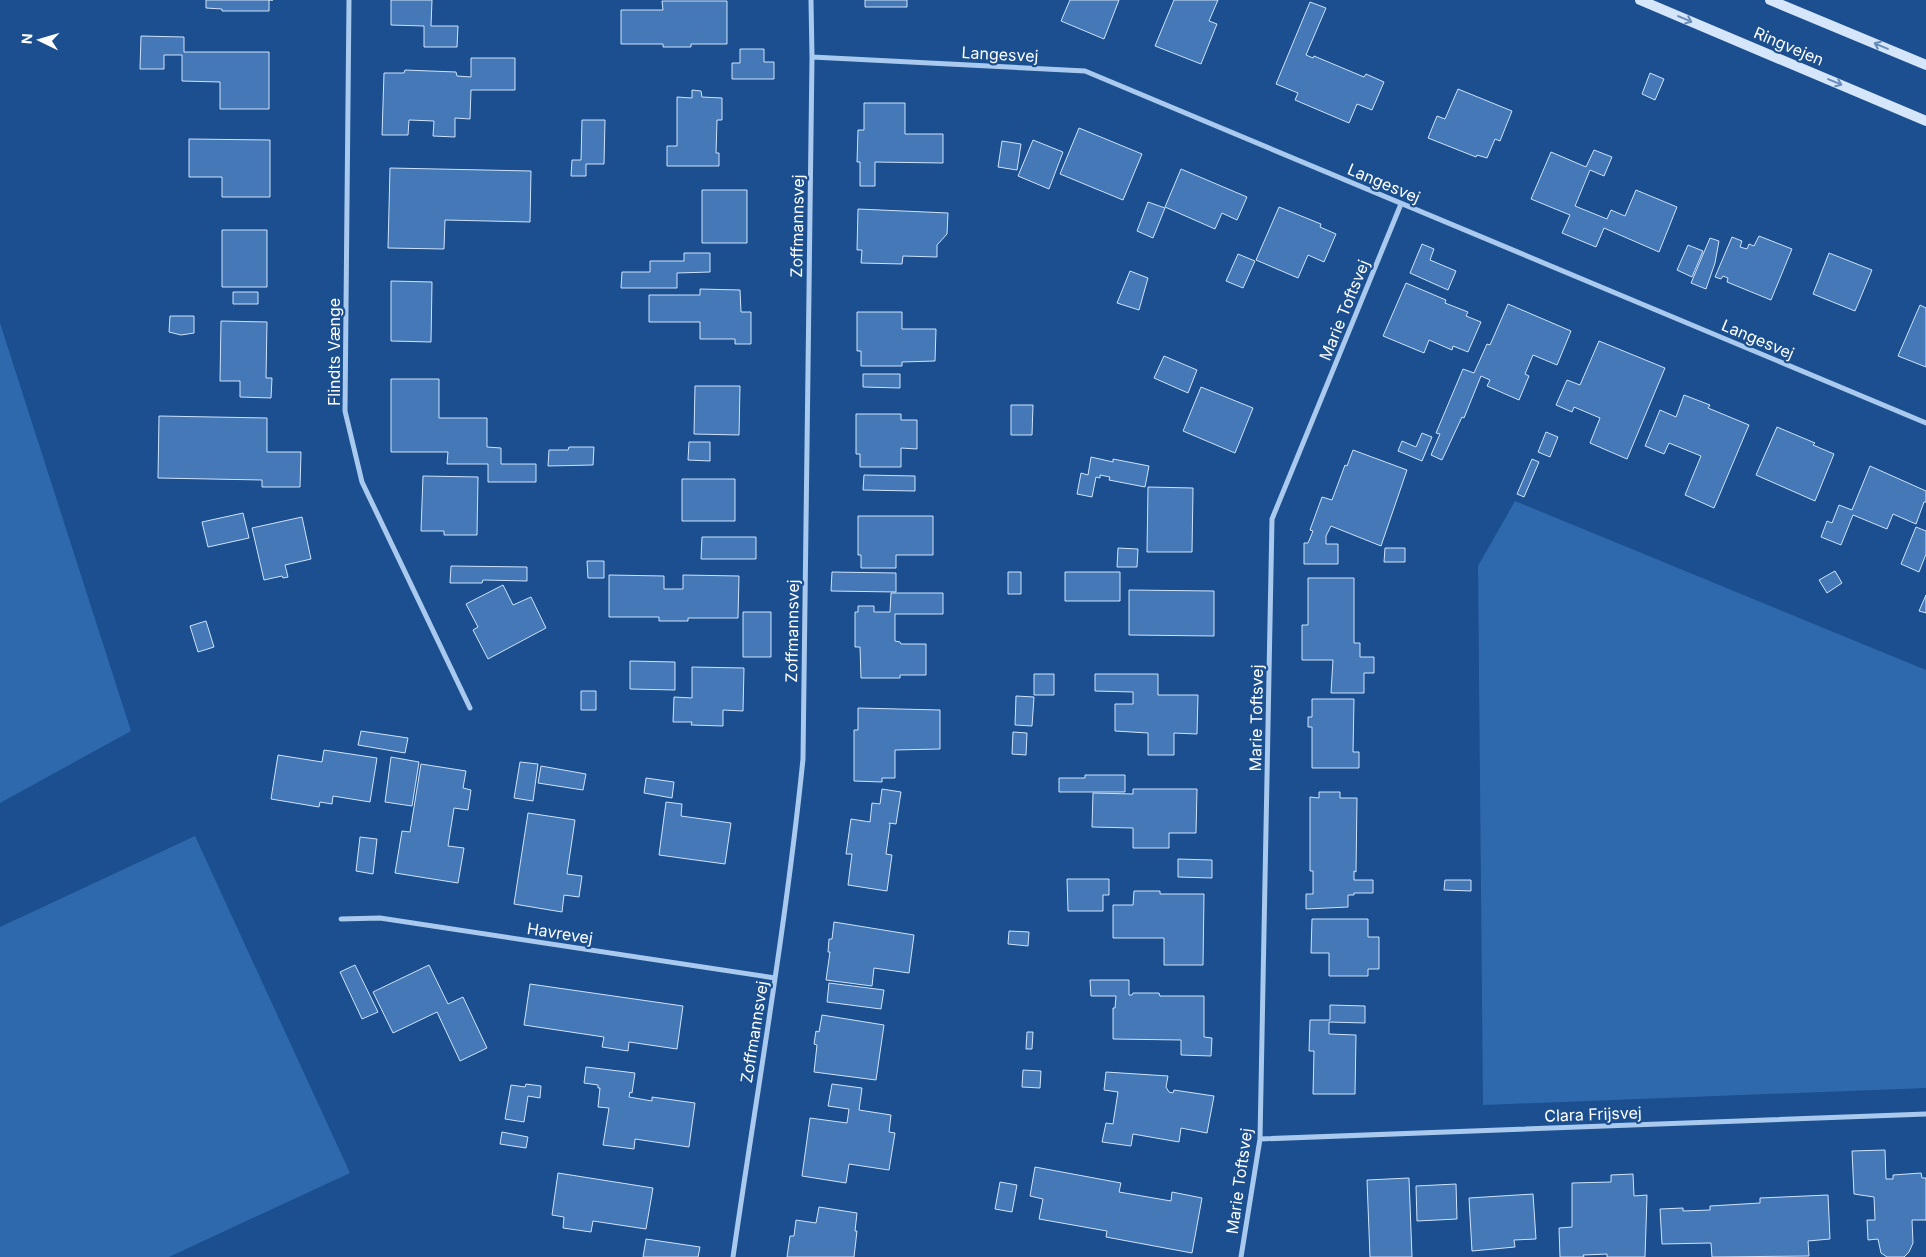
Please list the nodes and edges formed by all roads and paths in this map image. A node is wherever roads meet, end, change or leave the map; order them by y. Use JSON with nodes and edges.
{"nodes":[{"id":1,"x":349,"y":0,"type":"edge"},
{"id":2,"x":811,"y":0,"type":"edge"},
{"id":3,"x":1640,"y":0,"type":"edge"},
{"id":4,"x":1770,"y":0,"type":"edge"},
{"id":5,"x":812,"y":57,"type":"junction"},
{"id":6,"x":1926,"y":65,"type":"edge"},
{"id":7,"x":1926,"y":121,"type":"edge"},
{"id":8,"x":1401,"y":204,"type":"junction"},
{"id":9,"x":1926,"y":423,"type":"edge"},
{"id":10,"x":470,"y":708,"type":"dead end"},
{"id":11,"x":341,"y":919,"type":"dead end"},
{"id":12,"x":774,"y":978,"type":"junction"},
{"id":13,"x":1926,"y":1114,"type":"edge"},
{"id":14,"x":1260,"y":1139,"type":"junction"},
{"id":15,"x":733,"y":1257,"type":"edge"},
{"id":16,"x":1241,"y":1257,"type":"edge"}],
"edges":[{"from":1,"to":10,"type":"street","name":"Flindts Vænge"},
{"from":2,"to":5,"type":"street","name":"Zoffmannsvej"},
{"from":3,"to":7,"type":"main road","name":"Ringvejen","one_way":true},
{"from":6,"to":4,"type":"main road","one_way":true},
{"from":5,"to":8,"type":"street","name":"Langesvej"},
{"from":5,"to":12,"type":"street","name":"Zoffmannsvej"},
{"from":8,"to":9,"type":"street","name":"Langesvej"},
{"from":8,"to":14,"type":"street","name":"Marie Toftsvej"},
{"from":11,"to":12,"type":"street","name":"Havrevej"},
{"from":12,"to":15,"type":"street","name":"Zoffmannsvej"},
{"from":13,"to":14,"type":"street","name":"Clara Frijsvej"},
{"from":14,"to":16,"type":"street","name":"Marie Toftsvej"}]}
